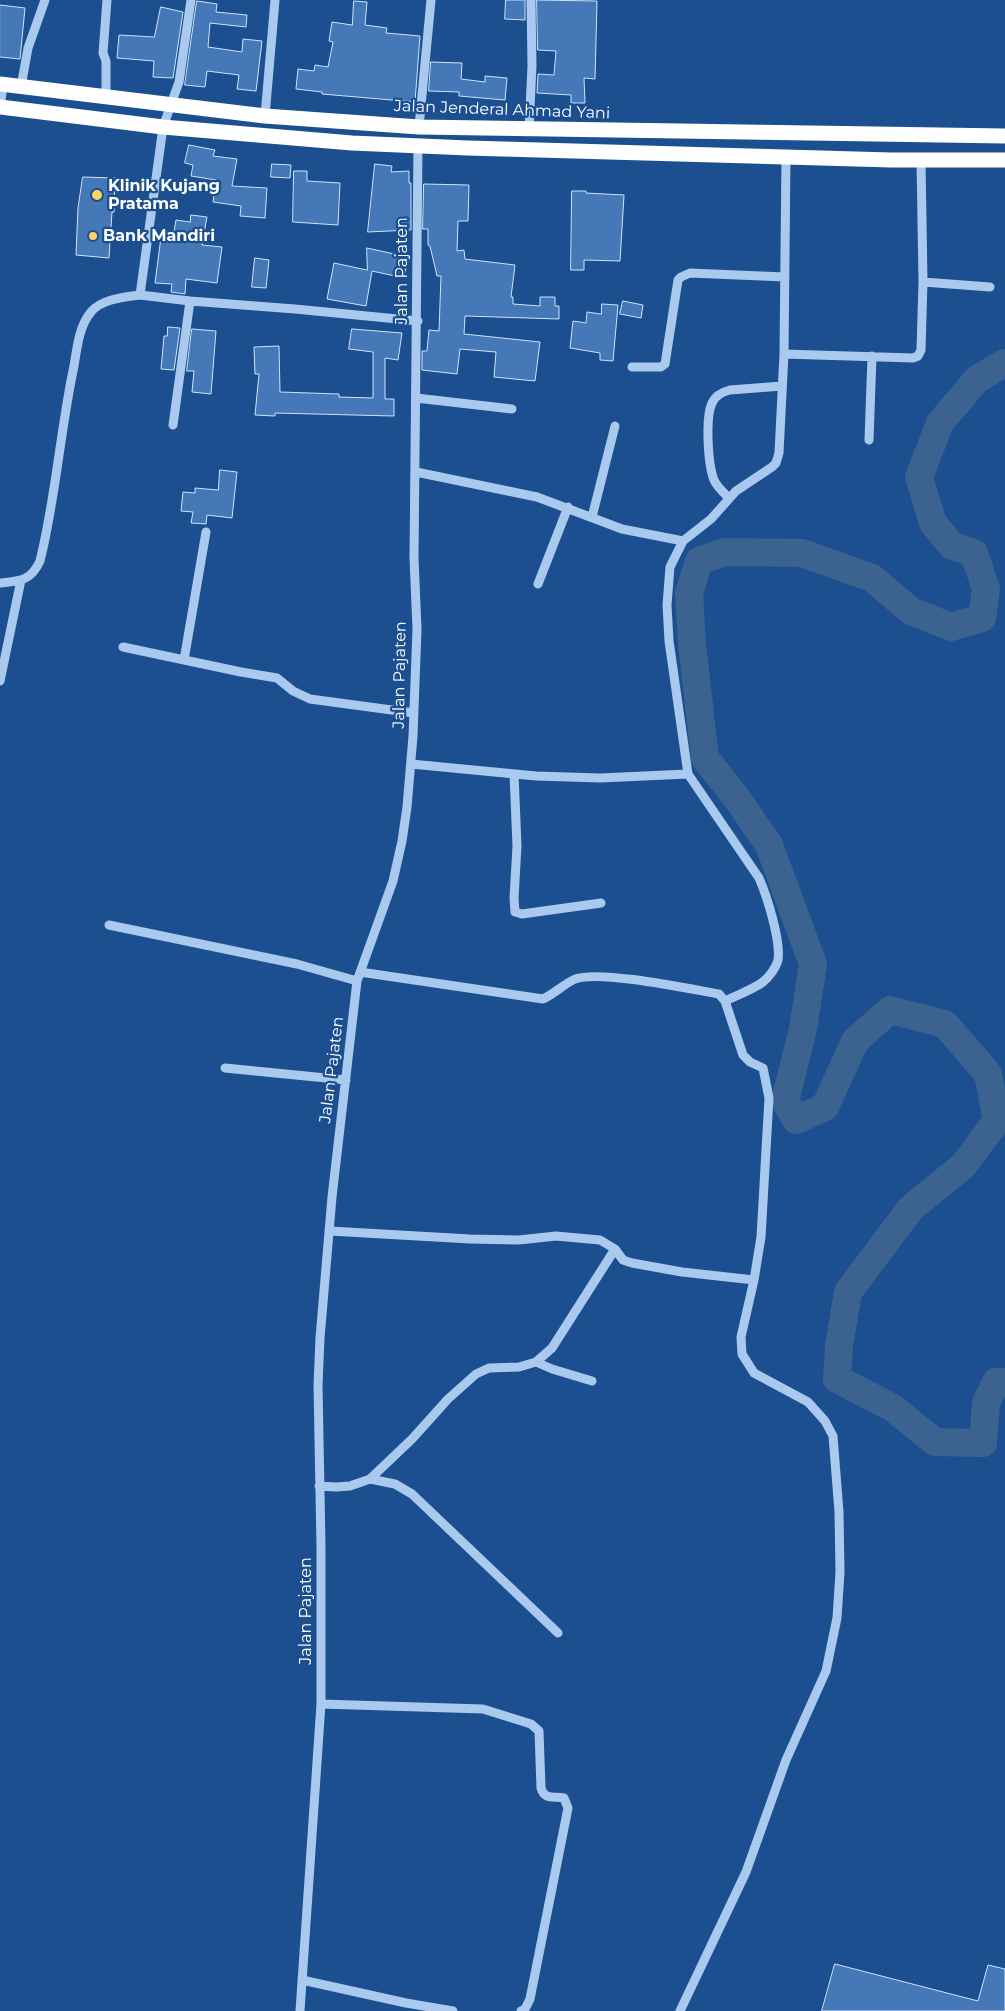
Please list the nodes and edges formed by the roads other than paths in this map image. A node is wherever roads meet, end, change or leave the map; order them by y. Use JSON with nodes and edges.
{"nodes":[{"id":1,"x":45,"y":0,"type":"edge"},
{"id":2,"x":108,"y":0,"type":"edge"},
{"id":3,"x":191,"y":0,"type":"edge"},
{"id":4,"x":275,"y":0,"type":"edge"},
{"id":5,"x":431,"y":0,"type":"edge"},
{"id":6,"x":531,"y":0,"type":"edge"},
{"id":7,"x":1,"y":84,"type":"edge"},
{"id":8,"x":21,"y":87,"type":"junction"},
{"id":9,"x":106,"y":97,"type":"junction"},
{"id":10,"x":170,"y":104,"type":"junction"},
{"id":11,"x":0,"y":108,"type":"edge"},
{"id":12,"x":264,"y":116,"type":"junction"},
{"id":13,"x":163,"y":127,"type":"junction"},
{"id":14,"x":419,"y":127,"type":"junction"},
{"id":15,"x":529,"y":129,"type":"junction"},
{"id":16,"x":1005,"y":136,"type":"edge"},
{"id":17,"x":418,"y":145,"type":"junction"},
{"id":18,"x":786,"y":156,"type":"junction"},
{"id":19,"x":921,"y":160,"type":"junction"},
{"id":20,"x":1005,"y":160,"type":"edge"},
{"id":21,"x":785,"y":277,"type":"junction"},
{"id":22,"x":923,"y":282,"type":"junction"},
{"id":23,"x":990,"y":287,"type":"dead end"},
{"id":24,"x":140,"y":295,"type":"junction"},
{"id":25,"x":190,"y":301,"type":"junction"},
{"id":26,"x":418,"y":321,"type":"junction"},
{"id":27,"x":784,"y":354,"type":"junction"},
{"id":28,"x":872,"y":356,"type":"junction"},
{"id":29,"x":632,"y":367,"type":"dead end"},
{"id":30,"x":782,"y":386,"type":"junction"},
{"id":31,"x":416,"y":398,"type":"junction"},
{"id":32,"x":512,"y":409,"type":"dead end"},
{"id":33,"x":173,"y":425,"type":"dead end"},
{"id":34,"x":614,"y":426,"type":"dead end"},
{"id":35,"x":868,"y":440,"type":"dead end"},
{"id":36,"x":416,"y":472,"type":"junction"},
{"id":37,"x":729,"y":498,"type":"junction"},
{"id":38,"x":568,"y":507,"type":"junction"},
{"id":39,"x":592,"y":517,"type":"junction"},
{"id":40,"x":206,"y":532,"type":"dead end"},
{"id":41,"x":683,"y":541,"type":"junction"},
{"id":42,"x":21,"y":580,"type":"junction"},
{"id":43,"x":0,"y":583,"type":"edge"},
{"id":44,"x":538,"y":584,"type":"dead end"},
{"id":45,"x":124,"y":647,"type":"dead end"},
{"id":46,"x":184,"y":660,"type":"junction"},
{"id":47,"x":0,"y":681,"type":"edge"},
{"id":48,"x":414,"y":713,"type":"junction"},
{"id":49,"x":411,"y":764,"type":"junction"},
{"id":50,"x":514,"y":774,"type":"junction"},
{"id":51,"x":688,"y":774,"type":"junction"},
{"id":52,"x":601,"y":903,"type":"dead end"},
{"id":53,"x":109,"y":925,"type":"dead end"},
{"id":54,"x":360,"y":972,"type":"junction"},
{"id":55,"x":357,"y":981,"type":"junction"},
{"id":56,"x":725,"y":1001,"type":"junction"},
{"id":57,"x":224,"y":1068,"type":"dead end"},
{"id":58,"x":346,"y":1080,"type":"junction"},
{"id":59,"x":330,"y":1232,"type":"junction"},
{"id":60,"x":615,"y":1249,"type":"junction"},
{"id":61,"x":754,"y":1280,"type":"junction"},
{"id":62,"x":536,"y":1362,"type":"junction"},
{"id":63,"x":592,"y":1381,"type":"dead end"},
{"id":64,"x":370,"y":1479,"type":"junction"},
{"id":65,"x":319,"y":1486,"type":"junction"},
{"id":66,"x":558,"y":1633,"type":"dead end"},
{"id":67,"x":321,"y":1704,"type":"junction"},
{"id":68,"x":302,"y":1980,"type":"junction"},
{"id":69,"x":300,"y":2011,"type":"edge"},
{"id":70,"x":453,"y":2011,"type":"edge"},
{"id":71,"x":521,"y":2011,"type":"edge"},
{"id":72,"x":680,"y":2011,"type":"edge"}],
"edges":[{"from":1,"to":8,"type":"street"},
{"from":2,"to":9,"type":"street"},
{"from":3,"to":10,"type":"street"},
{"from":4,"to":12,"type":"street"},
{"from":5,"to":14,"type":"street"},
{"from":6,"to":15,"type":"street"},
{"from":7,"to":8,"type":"highway","name":"Jalan Jenderal Ahmad Yani"},
{"from":7,"to":11,"type":"street"},
{"from":8,"to":9,"type":"highway","name":"Jalan Jenderal Ahmad Yani"},
{"from":9,"to":10,"type":"highway","name":"Jalan Jenderal Ahmad Yani"},
{"from":10,"to":12,"type":"highway","name":"Jalan Jenderal Ahmad Yani"},
{"from":10,"to":13,"type":"street"},
{"from":11,"to":13,"type":"highway"},
{"from":12,"to":14,"type":"highway","name":"Jalan Jenderal Ahmad Yani"},
{"from":13,"to":17,"type":"highway"},
{"from":13,"to":24,"type":"street"},
{"from":14,"to":15,"type":"highway","name":"Jalan Jenderal Ahmad Yani"},
{"from":15,"to":16,"type":"highway","name":"Jalan Jenderal Ahmad Yani"},
{"from":17,"to":18,"type":"highway"},
{"from":17,"to":26,"type":"street","name":"Jalan Pajaten"},
{"from":18,"to":19,"type":"highway"},
{"from":18,"to":21,"type":"street"},
{"from":19,"to":20,"type":"highway"},
{"from":19,"to":22,"type":"street"},
{"from":21,"to":27,"type":"street"},
{"from":21,"to":29,"type":"street"},
{"from":22,"to":23,"type":"street"},
{"from":22,"to":28,"type":"street"},
{"from":24,"to":25,"type":"street"},
{"from":24,"to":42,"type":"street"},
{"from":25,"to":26,"type":"street"},
{"from":25,"to":33,"type":"street"},
{"from":26,"to":31,"type":"street","name":"Jalan Pajaten"},
{"from":27,"to":28,"type":"street"},
{"from":27,"to":30,"type":"street"},
{"from":28,"to":35,"type":"street"},
{"from":30,"to":37,"type":"street"},
{"from":30,"to":37,"type":"street"},
{"from":31,"to":32,"type":"street"},
{"from":31,"to":36,"type":"street","name":"Jalan Pajaten"},
{"from":34,"to":39,"type":"street"},
{"from":36,"to":38,"type":"street"},
{"from":36,"to":48,"type":"street","name":"Jalan Pajaten"},
{"from":37,"to":41,"type":"street"},
{"from":38,"to":39,"type":"street"},
{"from":38,"to":44,"type":"street"},
{"from":39,"to":41,"type":"street"},
{"from":40,"to":46,"type":"street"},
{"from":41,"to":51,"type":"street"},
{"from":42,"to":43,"type":"street"},
{"from":42,"to":47,"type":"street"},
{"from":45,"to":46,"type":"street"},
{"from":46,"to":48,"type":"street"},
{"from":48,"to":49,"type":"street","name":"Jalan Pajaten"},
{"from":49,"to":50,"type":"street"},
{"from":49,"to":54,"type":"street","name":"Jalan Pajaten"},
{"from":50,"to":51,"type":"street"},
{"from":50,"to":52,"type":"street"},
{"from":51,"to":56,"type":"street"},
{"from":53,"to":55,"type":"street"},
{"from":54,"to":55,"type":"street","name":"Jalan Pajaten"},
{"from":54,"to":56,"type":"street"},
{"from":55,"to":58,"type":"street","name":"Jalan Pajaten"},
{"from":56,"to":61,"type":"street"},
{"from":57,"to":58,"type":"street"},
{"from":58,"to":59,"type":"street","name":"Jalan Pajaten"},
{"from":59,"to":60,"type":"street"},
{"from":59,"to":65,"type":"street","name":"Jalan Pajaten"},
{"from":60,"to":61,"type":"street"},
{"from":60,"to":62,"type":"street"},
{"from":61,"to":72,"type":"street"},
{"from":62,"to":63,"type":"street"},
{"from":62,"to":64,"type":"street"},
{"from":64,"to":65,"type":"street"},
{"from":64,"to":66,"type":"street"},
{"from":65,"to":67,"type":"street","name":"Jalan Pajaten"},
{"from":67,"to":68,"type":"street","name":"Jalan Pajaten"},
{"from":67,"to":71,"type":"street"},
{"from":68,"to":69,"type":"street","name":"Jalan Pajaten"},
{"from":68,"to":70,"type":"street"}]}
